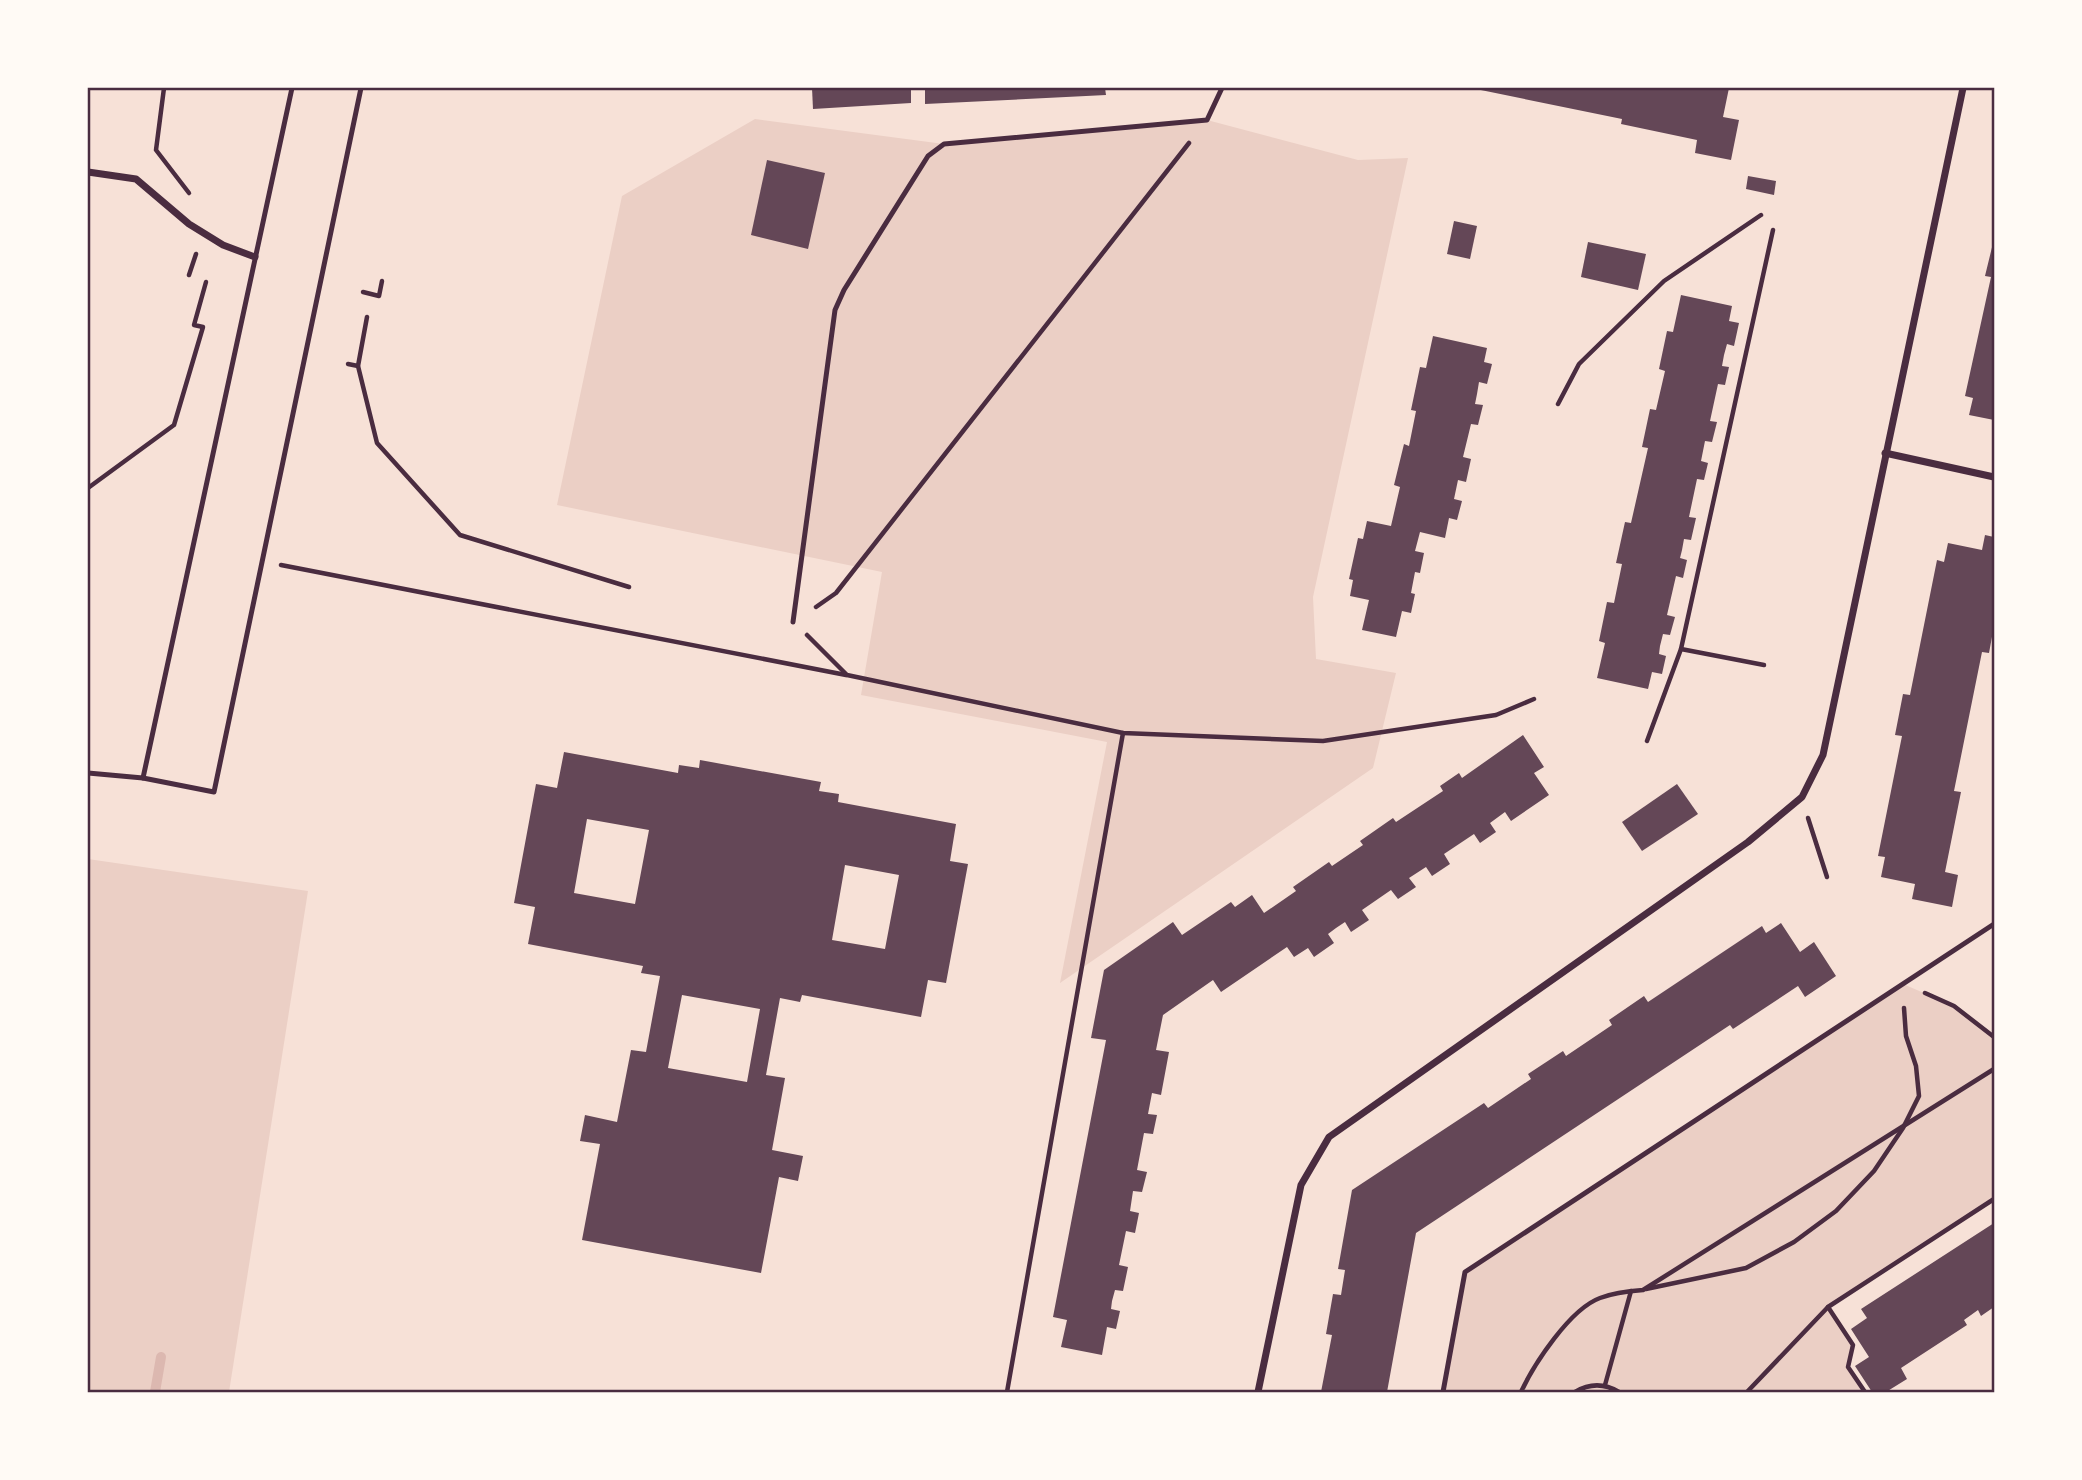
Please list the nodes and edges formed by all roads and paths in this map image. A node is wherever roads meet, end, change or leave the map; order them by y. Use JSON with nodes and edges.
{"nodes":[{"id":1,"x":164,"y":88,"type":"edge"},
{"id":2,"x":292,"y":88,"type":"edge"},
{"id":3,"x":361,"y":88,"type":"edge"},
{"id":4,"x":1222,"y":88,"type":"edge"},
{"id":5,"x":1963,"y":88,"type":"edge"},
{"id":6,"x":1207,"y":120,"type":"junction"},
{"id":7,"x":156,"y":149,"type":"dead end"},
{"id":8,"x":88,"y":172,"type":"edge"},
{"id":9,"x":1761,"y":215,"type":"dead end"},
{"id":10,"x":1773,"y":230,"type":"dead end"},
{"id":11,"x":255,"y":257,"type":"junction"},
{"id":12,"x":382,"y":281,"type":"dead end"},
{"id":13,"x":206,"y":282,"type":"dead end"},
{"id":14,"x":363,"y":292,"type":"dead end"},
{"id":15,"x":367,"y":317,"type":"dead end"},
{"id":16,"x":348,"y":364,"type":"dead end"},
{"id":17,"x":358,"y":366,"type":"junction"},
{"id":18,"x":1558,"y":404,"type":"dead end"},
{"id":19,"x":1885,"y":453,"type":"junction"},
{"id":20,"x":1994,"y":477,"type":"edge"},
{"id":21,"x":88,"y":488,"type":"edge"},
{"id":22,"x":263,"y":561,"type":"junction"},
{"id":23,"x":629,"y":587,"type":"dead end"},
{"id":24,"x":793,"y":622,"type":"junction"},
{"id":25,"x":1681,"y":649,"type":"junction"},
{"id":26,"x":1764,"y":665,"type":"dead end"},
{"id":27,"x":847,"y":675,"type":"junction"},
{"id":28,"x":1534,"y":699,"type":"dead end"},
{"id":29,"x":1123,"y":733,"type":"junction"},
{"id":30,"x":1647,"y":741,"type":"dead end"},
{"id":31,"x":88,"y":773,"type":"edge"},
{"id":32,"x":142,"y":778,"type":"junction"},
{"id":33,"x":1802,"y":797,"type":"junction"},
{"id":34,"x":1827,"y":877,"type":"dead end"},
{"id":35,"x":1994,"y":924,"type":"edge"},
{"id":36,"x":1903,"y":984,"type":"junction"},
{"id":37,"x":1994,"y":1037,"type":"edge"},
{"id":38,"x":1994,"y":1069,"type":"edge"},
{"id":39,"x":1903,"y":1128,"type":"junction"},
{"id":40,"x":1994,"y":1199,"type":"edge"},
{"id":41,"x":1643,"y":1290,"type":"junction"},
{"id":42,"x":1631,"y":1291,"type":"junction"},
{"id":43,"x":1828,"y":1307,"type":"junction"},
{"id":44,"x":1605,"y":1385,"type":"junction"},
{"id":45,"x":1007,"y":1392,"type":"edge"},
{"id":46,"x":1258,"y":1392,"type":"edge"},
{"id":47,"x":1443,"y":1392,"type":"edge"},
{"id":48,"x":1521,"y":1392,"type":"edge"},
{"id":49,"x":1575,"y":1392,"type":"edge"},
{"id":50,"x":1619,"y":1392,"type":"edge"},
{"id":51,"x":1747,"y":1392,"type":"edge"},
{"id":52,"x":1865,"y":1392,"type":"edge"}],
"edges":[{"from":1,"to":7,"type":"path"},
{"from":2,"to":11,"type":"lane"},
{"from":3,"to":22,"type":"lane"},
{"from":4,"to":6,"type":"lane"},
{"from":5,"to":19,"type":"street"},
{"from":6,"to":24,"type":"path"},
{"from":6,"to":24,"type":"lane"},
{"from":8,"to":11,"type":"street"},
{"from":9,"to":18,"type":"path"},
{"from":10,"to":25,"type":"path"},
{"from":11,"to":32,"type":"lane"},
{"from":12,"to":14,"type":"path"},
{"from":13,"to":21,"type":"path"},
{"from":15,"to":17,"type":"path"},
{"from":16,"to":17,"type":"path"},
{"from":17,"to":23,"type":"path"},
{"from":19,"to":20,"type":"street"},
{"from":19,"to":33,"type":"street"},
{"from":22,"to":27,"type":"path"},
{"from":22,"to":32,"type":"lane"},
{"from":24,"to":27,"type":"path"},
{"from":25,"to":26,"type":"path"},
{"from":25,"to":30,"type":"path"},
{"from":27,"to":29,"type":"path"},
{"from":28,"to":29,"type":"path"},
{"from":29,"to":45,"type":"path"},
{"from":31,"to":32,"type":"lane"},
{"from":33,"to":34,"type":"path"},
{"from":33,"to":46,"type":"street"},
{"from":35,"to":36,"type":"lane"},
{"from":36,"to":37,"type":"path"},
{"from":36,"to":39,"type":"path"},
{"from":36,"to":47,"type":"lane"},
{"from":38,"to":39,"type":"path"},
{"from":39,"to":41,"type":"path"},
{"from":39,"to":41,"type":"path"},
{"from":40,"to":43,"type":"path"},
{"from":41,"to":42,"type":"path"},
{"from":42,"to":44,"type":"path"},
{"from":42,"to":48,"type":"path"},
{"from":43,"to":51,"type":"path"},
{"from":43,"to":52,"type":"path"},
{"from":44,"to":49,"type":"path"},
{"from":44,"to":50,"type":"path"}]}
